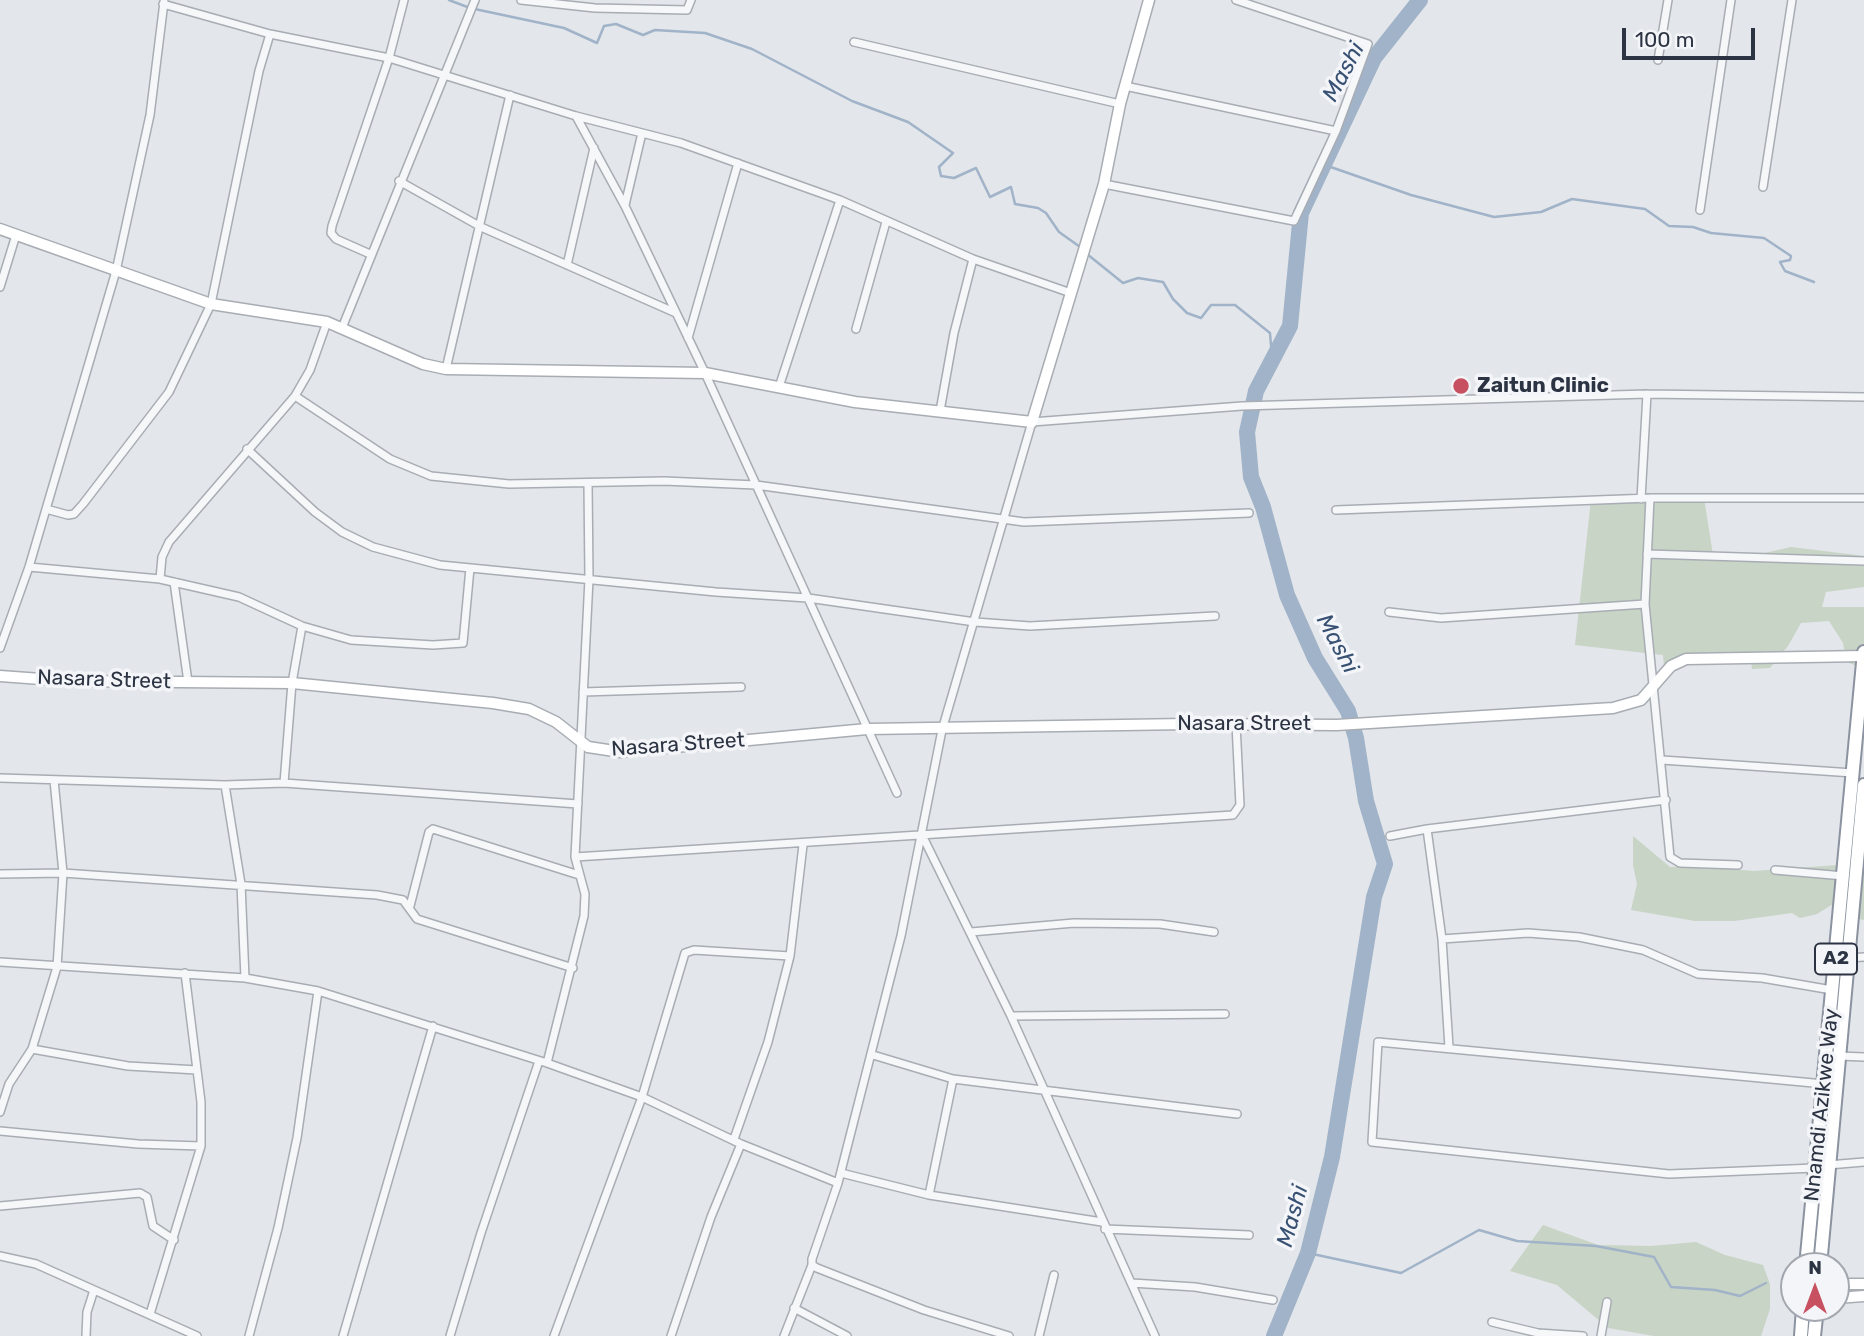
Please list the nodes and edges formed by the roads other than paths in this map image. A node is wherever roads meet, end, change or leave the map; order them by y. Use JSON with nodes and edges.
{"nodes":[{"id":1,"x":404,"y":0,"type":"edge"},
{"id":2,"x":475,"y":0,"type":"edge"},
{"id":3,"x":520,"y":0,"type":"edge"},
{"id":4,"x":691,"y":0,"type":"edge"},
{"id":5,"x":1146,"y":0,"type":"edge"},
{"id":6,"x":1236,"y":0,"type":"edge"},
{"id":7,"x":1668,"y":0,"type":"edge"},
{"id":8,"x":1731,"y":0,"type":"edge"},
{"id":9,"x":1792,"y":0,"type":"edge"},
{"id":10,"x":164,"y":2,"type":"edge"},
{"id":11,"x":270,"y":34,"type":"junction"},
{"id":12,"x":853,"y":41,"type":"dead end"},
{"id":13,"x":389,"y":58,"type":"junction"},
{"id":14,"x":1658,"y":60,"type":"dead end"},
{"id":15,"x":444,"y":74,"type":"junction"},
{"id":16,"x":1125,"y":86,"type":"junction"},
{"id":17,"x":510,"y":95,"type":"junction"},
{"id":18,"x":1120,"y":104,"type":"junction"},
{"id":19,"x":576,"y":116,"type":"junction"},
{"id":20,"x":1336,"y":131,"type":"junction"},
{"id":21,"x":642,"y":133,"type":"junction"},
{"id":22,"x":594,"y":148,"type":"junction"},
{"id":23,"x":738,"y":163,"type":"junction"},
{"id":24,"x":399,"y":181,"type":"junction"},
{"id":25,"x":1104,"y":184,"type":"junction"},
{"id":26,"x":1763,"y":187,"type":"dead end"},
{"id":27,"x":840,"y":200,"type":"junction"},
{"id":28,"x":625,"y":206,"type":"junction"},
{"id":29,"x":1700,"y":210,"type":"dead end"},
{"id":30,"x":886,"y":222,"type":"junction"},
{"id":31,"x":481,"y":227,"type":"junction"},
{"id":32,"x":0,"y":229,"type":"edge"},
{"id":33,"x":16,"y":235,"type":"junction"},
{"id":34,"x":370,"y":254,"type":"junction"},
{"id":35,"x":973,"y":259,"type":"junction"},
{"id":36,"x":567,"y":265,"type":"junction"},
{"id":37,"x":116,"y":271,"type":"junction"},
{"id":38,"x":0,"y":287,"type":"edge"},
{"id":39,"x":1071,"y":293,"type":"junction"},
{"id":40,"x":211,"y":304,"type":"junction"},
{"id":41,"x":676,"y":313,"type":"junction"},
{"id":42,"x":327,"y":322,"type":"junction"},
{"id":43,"x":342,"y":328,"type":"junction"},
{"id":44,"x":856,"y":329,"type":"dead end"},
{"id":45,"x":688,"y":338,"type":"junction"},
{"id":46,"x":446,"y":369,"type":"junction"},
{"id":47,"x":705,"y":373,"type":"junction"},
{"id":48,"x":779,"y":387,"type":"junction"},
{"id":49,"x":1647,"y":394,"type":"junction"},
{"id":50,"x":295,"y":396,"type":"junction"},
{"id":51,"x":1864,"y":397,"type":"edge"},
{"id":52,"x":940,"y":411,"type":"junction"},
{"id":53,"x":1032,"y":422,"type":"junction"},
{"id":54,"x":247,"y":449,"type":"junction"},
{"id":55,"x":588,"y":482,"type":"junction"},
{"id":56,"x":756,"y":485,"type":"junction"},
{"id":57,"x":1650,"y":498,"type":"junction"},
{"id":58,"x":1864,"y":498,"type":"edge"},
{"id":59,"x":1641,"y":499,"type":"junction"},
{"id":60,"x":46,"y":509,"type":"junction"},
{"id":61,"x":1336,"y":510,"type":"dead end"},
{"id":62,"x":1249,"y":513,"type":"dead end"},
{"id":63,"x":1001,"y":521,"type":"junction"},
{"id":64,"x":1647,"y":554,"type":"junction"},
{"id":65,"x":1864,"y":561,"type":"edge"},
{"id":66,"x":29,"y":567,"type":"junction"},
{"id":67,"x":470,"y":568,"type":"junction"},
{"id":68,"x":160,"y":579,"type":"junction"},
{"id":69,"x":589,"y":579,"type":"junction"},
{"id":70,"x":174,"y":582,"type":"junction"},
{"id":71,"x":808,"y":598,"type":"junction"},
{"id":72,"x":1645,"y":604,"type":"junction"},
{"id":73,"x":1389,"y":612,"type":"dead end"},
{"id":74,"x":1215,"y":616,"type":"dead end"},
{"id":75,"x":975,"y":622,"type":"junction"},
{"id":76,"x":302,"y":626,"type":"junction"},
{"id":77,"x":0,"y":648,"type":"edge"},
{"id":78,"x":1864,"y":654,"type":"edge"},
{"id":79,"x":0,"y":676,"type":"edge"},
{"id":80,"x":188,"y":682,"type":"junction"},
{"id":81,"x":292,"y":682,"type":"junction"},
{"id":82,"x":1655,"y":684,"type":"junction"},
{"id":83,"x":741,"y":687,"type":"dead end"},
{"id":84,"x":583,"y":692,"type":"junction"},
{"id":85,"x":1236,"y":724,"type":"junction"},
{"id":86,"x":867,"y":729,"type":"junction"},
{"id":87,"x":942,"y":730,"type":"junction"},
{"id":88,"x":580,"y":742,"type":"junction"},
{"id":89,"x":1662,"y":760,"type":"junction"},
{"id":90,"x":1854,"y":773,"type":"junction"},
{"id":91,"x":0,"y":778,"type":"edge"},
{"id":92,"x":54,"y":780,"type":"junction"},
{"id":93,"x":284,"y":783,"type":"junction"},
{"id":94,"x":225,"y":785,"type":"junction"},
{"id":95,"x":1864,"y":785,"type":"edge"},
{"id":96,"x":897,"y":793,"type":"dead end"},
{"id":97,"x":1666,"y":800,"type":"junction"},
{"id":98,"x":578,"y":804,"type":"junction"},
{"id":99,"x":1427,"y":829,"type":"junction"},
{"id":100,"x":921,"y":835,"type":"junction"},
{"id":101,"x":1390,"y":836,"type":"dead end"},
{"id":102,"x":803,"y":845,"type":"junction"},
{"id":103,"x":1861,"y":854,"type":"edge"},
{"id":104,"x":575,"y":857,"type":"junction"},
{"id":105,"x":1738,"y":865,"type":"dead end"},
{"id":106,"x":1775,"y":870,"type":"dead end"},
{"id":107,"x":63,"y":873,"type":"junction"},
{"id":108,"x":0,"y":874,"type":"edge"},
{"id":109,"x":579,"y":875,"type":"junction"},
{"id":110,"x":1844,"y":876,"type":"junction"},
{"id":111,"x":241,"y":884,"type":"junction"},
{"id":112,"x":410,"y":906,"type":"junction"},
{"id":113,"x":971,"y":932,"type":"junction"},
{"id":114,"x":1214,"y":932,"type":"dead end"},
{"id":115,"x":1443,"y":939,"type":"junction"},
{"id":116,"x":790,"y":956,"type":"junction"},
{"id":117,"x":1864,"y":957,"type":"edge"},
{"id":118,"x":1848,"y":958,"type":"junction"},
{"id":119,"x":0,"y":962,"type":"edge"},
{"id":120,"x":57,"y":967,"type":"junction"},
{"id":121,"x":573,"y":968,"type":"junction"},
{"id":122,"x":185,"y":973,"type":"junction"},
{"id":123,"x":245,"y":978,"type":"junction"},
{"id":124,"x":1833,"y":990,"type":"junction"},
{"id":125,"x":318,"y":991,"type":"junction"},
{"id":126,"x":1226,"y":1014,"type":"dead end"},
{"id":127,"x":1011,"y":1016,"type":"junction"},
{"id":128,"x":433,"y":1026,"type":"junction"},
{"id":129,"x":1449,"y":1047,"type":"junction"},
{"id":130,"x":32,"y":1049,"type":"junction"},
{"id":131,"x":873,"y":1055,"type":"junction"},
{"id":132,"x":1839,"y":1056,"type":"junction"},
{"id":133,"x":1864,"y":1057,"type":"edge"},
{"id":134,"x":543,"y":1062,"type":"junction"},
{"id":135,"x":197,"y":1070,"type":"junction"},
{"id":136,"x":953,"y":1079,"type":"junction"},
{"id":137,"x":1824,"y":1084,"type":"junction"},
{"id":138,"x":1045,"y":1091,"type":"junction"},
{"id":139,"x":642,"y":1097,"type":"junction"},
{"id":140,"x":0,"y":1112,"type":"edge"},
{"id":141,"x":1237,"y":1114,"type":"dead end"},
{"id":142,"x":0,"y":1131,"type":"edge"},
{"id":143,"x":737,"y":1142,"type":"junction"},
{"id":144,"x":201,"y":1146,"type":"junction"},
{"id":145,"x":1864,"y":1162,"type":"edge"},
{"id":146,"x":1828,"y":1165,"type":"junction"},
{"id":147,"x":1815,"y":1168,"type":"junction"},
{"id":148,"x":841,"y":1173,"type":"junction"},
{"id":149,"x":838,"y":1184,"type":"junction"},
{"id":150,"x":929,"y":1195,"type":"junction"},
{"id":151,"x":0,"y":1206,"type":"edge"},
{"id":152,"x":1103,"y":1225,"type":"junction"},
{"id":153,"x":1249,"y":1234,"type":"dead end"},
{"id":154,"x":174,"y":1240,"type":"junction"},
{"id":155,"x":1807,"y":1252,"type":"edge"},
{"id":156,"x":1821,"y":1252,"type":"edge"},
{"id":157,"x":0,"y":1256,"type":"edge"},
{"id":158,"x":812,"y":1265,"type":"junction"},
{"id":159,"x":1054,"y":1275,"type":"dead end"},
{"id":160,"x":1132,"y":1283,"type":"junction"},
{"id":161,"x":94,"y":1290,"type":"junction"},
{"id":162,"x":1273,"y":1300,"type":"dead end"},
{"id":163,"x":1607,"y":1302,"type":"dead end"},
{"id":164,"x":794,"y":1308,"type":"junction"},
{"id":165,"x":150,"y":1314,"type":"junction"},
{"id":166,"x":1492,"y":1322,"type":"dead end"},
{"id":167,"x":1537,"y":1334,"type":"edge"},
{"id":168,"x":86,"y":1336,"type":"edge"},
{"id":169,"x":197,"y":1336,"type":"edge"},
{"id":170,"x":248,"y":1336,"type":"edge"},
{"id":171,"x":343,"y":1336,"type":"edge"},
{"id":172,"x":450,"y":1336,"type":"edge"},
{"id":173,"x":554,"y":1336,"type":"edge"},
{"id":174,"x":671,"y":1336,"type":"edge"},
{"id":175,"x":784,"y":1336,"type":"edge"},
{"id":176,"x":848,"y":1336,"type":"edge"},
{"id":177,"x":1009,"y":1336,"type":"edge"},
{"id":178,"x":1039,"y":1336,"type":"edge"},
{"id":179,"x":1155,"y":1336,"type":"edge"},
{"id":180,"x":1583,"y":1336,"type":"edge"},
{"id":181,"x":1601,"y":1336,"type":"edge"}],
"edges":[{"from":1,"to":13,"type":"street"},
{"from":2,"to":15,"type":"street"},
{"from":3,"to":4,"type":"street"},
{"from":5,"to":16,"type":"street"},
{"from":6,"to":20,"type":"street"},
{"from":7,"to":14,"type":"street"},
{"from":8,"to":29,"type":"street"},
{"from":9,"to":26,"type":"street"},
{"from":10,"to":11,"type":"street"},
{"from":10,"to":37,"type":"street"},
{"from":11,"to":13,"type":"street"},
{"from":11,"to":40,"type":"street"},
{"from":12,"to":18,"type":"street"},
{"from":13,"to":15,"type":"street"},
{"from":13,"to":34,"type":"street"},
{"from":15,"to":17,"type":"street"},
{"from":15,"to":24,"type":"street"},
{"from":16,"to":18,"type":"street"},
{"from":16,"to":20,"type":"street"},
{"from":17,"to":19,"type":"street"},
{"from":17,"to":31,"type":"street"},
{"from":18,"to":25,"type":"street"},
{"from":19,"to":21,"type":"street"},
{"from":19,"to":22,"type":"street"},
{"from":20,"to":25,"type":"street"},
{"from":21,"to":23,"type":"street"},
{"from":21,"to":28,"type":"street"},
{"from":22,"to":28,"type":"street"},
{"from":22,"to":36,"type":"street"},
{"from":23,"to":27,"type":"street"},
{"from":23,"to":45,"type":"street"},
{"from":24,"to":31,"type":"street"},
{"from":24,"to":34,"type":"street"},
{"from":25,"to":39,"type":"street"},
{"from":27,"to":30,"type":"street"},
{"from":27,"to":48,"type":"street"},
{"from":28,"to":41,"type":"street"},
{"from":30,"to":35,"type":"street"},
{"from":30,"to":44,"type":"street"},
{"from":31,"to":36,"type":"street"},
{"from":31,"to":46,"type":"street"},
{"from":32,"to":33,"type":"street"},
{"from":33,"to":37,"type":"street"},
{"from":33,"to":38,"type":"street"},
{"from":34,"to":43,"type":"street"},
{"from":35,"to":39,"type":"street"},
{"from":35,"to":52,"type":"street"},
{"from":36,"to":41,"type":"street"},
{"from":37,"to":40,"type":"street"},
{"from":37,"to":60,"type":"street"},
{"from":39,"to":53,"type":"street"},
{"from":40,"to":42,"type":"street"},
{"from":40,"to":60,"type":"street"},
{"from":41,"to":45,"type":"street"},
{"from":42,"to":43,"type":"street"},
{"from":42,"to":50,"type":"street"},
{"from":43,"to":46,"type":"street"},
{"from":45,"to":47,"type":"street"},
{"from":46,"to":47,"type":"street"},
{"from":47,"to":48,"type":"street"},
{"from":47,"to":56,"type":"street"},
{"from":48,"to":52,"type":"street"},
{"from":49,"to":51,"type":"street"},
{"from":49,"to":53,"type":"street"},
{"from":49,"to":59,"type":"street"},
{"from":50,"to":54,"type":"street"},
{"from":50,"to":55,"type":"street"},
{"from":52,"to":53,"type":"street"},
{"from":53,"to":63,"type":"street"},
{"from":54,"to":67,"type":"street"},
{"from":54,"to":68,"type":"street"},
{"from":55,"to":56,"type":"street"},
{"from":55,"to":69,"type":"street"},
{"from":56,"to":63,"type":"street"},
{"from":56,"to":71,"type":"street"},
{"from":57,"to":58,"type":"street"},
{"from":57,"to":59,"type":"street"},
{"from":57,"to":64,"type":"street"},
{"from":59,"to":61,"type":"street"},
{"from":60,"to":66,"type":"street"},
{"from":62,"to":63,"type":"street"},
{"from":63,"to":75,"type":"street"},
{"from":64,"to":65,"type":"street"},
{"from":64,"to":72,"type":"street"},
{"from":66,"to":68,"type":"street"},
{"from":66,"to":77,"type":"street"},
{"from":67,"to":69,"type":"street"},
{"from":67,"to":76,"type":"street"},
{"from":68,"to":70,"type":"street"},
{"from":69,"to":71,"type":"street"},
{"from":69,"to":84,"type":"street"},
{"from":70,"to":76,"type":"street"},
{"from":70,"to":80,"type":"street"},
{"from":71,"to":75,"type":"street"},
{"from":71,"to":86,"type":"street"},
{"from":72,"to":73,"type":"street"},
{"from":72,"to":82,"type":"street"},
{"from":74,"to":75,"type":"street"},
{"from":75,"to":87,"type":"street"},
{"from":76,"to":81,"type":"street"},
{"from":78,"to":82,"type":"street","name":"Nasara Street"},
{"from":78,"to":90,"type":"highway","name":"Nnamdi Azikwe Way","number":"A2"},
{"from":79,"to":80,"type":"street","name":"Nasara Street"},
{"from":80,"to":81,"type":"street","name":"Nasara Street"},
{"from":81,"to":88,"type":"street","name":"Nasara Street"},
{"from":81,"to":93,"type":"street"},
{"from":82,"to":85,"type":"street","name":"Nasara Street"},
{"from":82,"to":89,"type":"street"},
{"from":83,"to":84,"type":"street"},
{"from":84,"to":88,"type":"street"},
{"from":85,"to":87,"type":"street","name":"Nasara Street"},
{"from":85,"to":100,"type":"street"},
{"from":86,"to":87,"type":"street","name":"Nasara Street"},
{"from":86,"to":88,"type":"street","name":"Nasara Street"},
{"from":86,"to":96,"type":"street"},
{"from":87,"to":100,"type":"street"},
{"from":88,"to":98,"type":"street"},
{"from":89,"to":90,"type":"street"},
{"from":89,"to":97,"type":"street"},
{"from":90,"to":110,"type":"highway","name":"Nnamdi Azikwe Way","number":"A2"},
{"from":91,"to":92,"type":"street"},
{"from":92,"to":94,"type":"street"},
{"from":92,"to":107,"type":"street"},
{"from":93,"to":94,"type":"street"},
{"from":93,"to":98,"type":"street"},
{"from":94,"to":111,"type":"street"},
{"from":95,"to":103,"type":"highway","name":"Nnamdi Azikwe Way","number":"A2"},
{"from":97,"to":99,"type":"street"},
{"from":97,"to":105,"type":"street"},
{"from":98,"to":104,"type":"street"},
{"from":99,"to":101,"type":"street"},
{"from":99,"to":115,"type":"street"},
{"from":100,"to":102,"type":"street"},
{"from":100,"to":113,"type":"street"},
{"from":100,"to":131,"type":"street"},
{"from":102,"to":104,"type":"street"},
{"from":102,"to":116,"type":"street"},
{"from":103,"to":118,"type":"highway","name":"Nnamdi Azikwe Way","number":"A2"},
{"from":104,"to":109,"type":"street"},
{"from":106,"to":110,"type":"street"},
{"from":107,"to":108,"type":"street"},
{"from":107,"to":111,"type":"street"},
{"from":107,"to":120,"type":"street"},
{"from":109,"to":112,"type":"street"},
{"from":109,"to":121,"type":"street"},
{"from":110,"to":124,"type":"highway","name":"Nnamdi Azikwe Way","number":"A2"},
{"from":111,"to":112,"type":"street"},
{"from":111,"to":123,"type":"street"},
{"from":112,"to":121,"type":"street"},
{"from":113,"to":114,"type":"street"},
{"from":113,"to":127,"type":"street"},
{"from":115,"to":124,"type":"street"},
{"from":115,"to":129,"type":"street"},
{"from":116,"to":139,"type":"street"},
{"from":116,"to":143,"type":"street"},
{"from":117,"to":118,"type":"street"},
{"from":118,"to":132,"type":"highway","name":"Nnamdi Azikwe Way","number":"A2"},
{"from":119,"to":120,"type":"street"},
{"from":120,"to":122,"type":"street"},
{"from":120,"to":130,"type":"street"},
{"from":121,"to":134,"type":"street"},
{"from":122,"to":123,"type":"street"},
{"from":122,"to":135,"type":"street"},
{"from":123,"to":125,"type":"street"},
{"from":124,"to":137,"type":"highway","name":"Nnamdi Azikwe Way","number":"A2"},
{"from":125,"to":128,"type":"street"},
{"from":125,"to":170,"type":"street"},
{"from":126,"to":127,"type":"street"},
{"from":127,"to":138,"type":"street"},
{"from":128,"to":134,"type":"street"},
{"from":128,"to":171,"type":"street"},
{"from":129,"to":137,"type":"street"},
{"from":129,"to":147,"type":"street"},
{"from":130,"to":135,"type":"street"},
{"from":130,"to":140,"type":"street"},
{"from":131,"to":136,"type":"street"},
{"from":131,"to":148,"type":"street"},
{"from":132,"to":133,"type":"street"},
{"from":132,"to":146,"type":"highway","name":"Nnamdi Azikwe Way","number":"A2"},
{"from":134,"to":139,"type":"street"},
{"from":134,"to":172,"type":"street"},
{"from":135,"to":144,"type":"street"},
{"from":136,"to":138,"type":"street"},
{"from":136,"to":150,"type":"street"},
{"from":137,"to":147,"type":"highway","name":"Nnamdi Azikwe Way","number":"A2"},
{"from":138,"to":141,"type":"street"},
{"from":138,"to":152,"type":"street"},
{"from":139,"to":143,"type":"street"},
{"from":139,"to":173,"type":"street"},
{"from":142,"to":144,"type":"street"},
{"from":143,"to":149,"type":"street"},
{"from":143,"to":174,"type":"street"},
{"from":144,"to":154,"type":"street"},
{"from":145,"to":146,"type":"street"},
{"from":146,"to":156,"type":"highway","name":"Nnamdi Azikwe Way","number":"A2"},
{"from":147,"to":155,"type":"highway","name":"Nnamdi Azikwe Way","number":"A2"},
{"from":148,"to":149,"type":"street"},
{"from":148,"to":150,"type":"street"},
{"from":149,"to":158,"type":"street"},
{"from":150,"to":152,"type":"street"},
{"from":151,"to":154,"type":"street"},
{"from":152,"to":153,"type":"street"},
{"from":152,"to":160,"type":"street"},
{"from":154,"to":165,"type":"street"},
{"from":157,"to":161,"type":"street"},
{"from":158,"to":164,"type":"street"},
{"from":158,"to":177,"type":"street"},
{"from":159,"to":178,"type":"street"},
{"from":160,"to":162,"type":"street"},
{"from":160,"to":179,"type":"street"},
{"from":161,"to":165,"type":"street"},
{"from":161,"to":168,"type":"street"},
{"from":163,"to":181,"type":"street"},
{"from":164,"to":175,"type":"street"},
{"from":164,"to":176,"type":"street"},
{"from":165,"to":169,"type":"street"},
{"from":166,"to":167,"type":"street"},
{"from":167,"to":180,"type":"street"}]}
